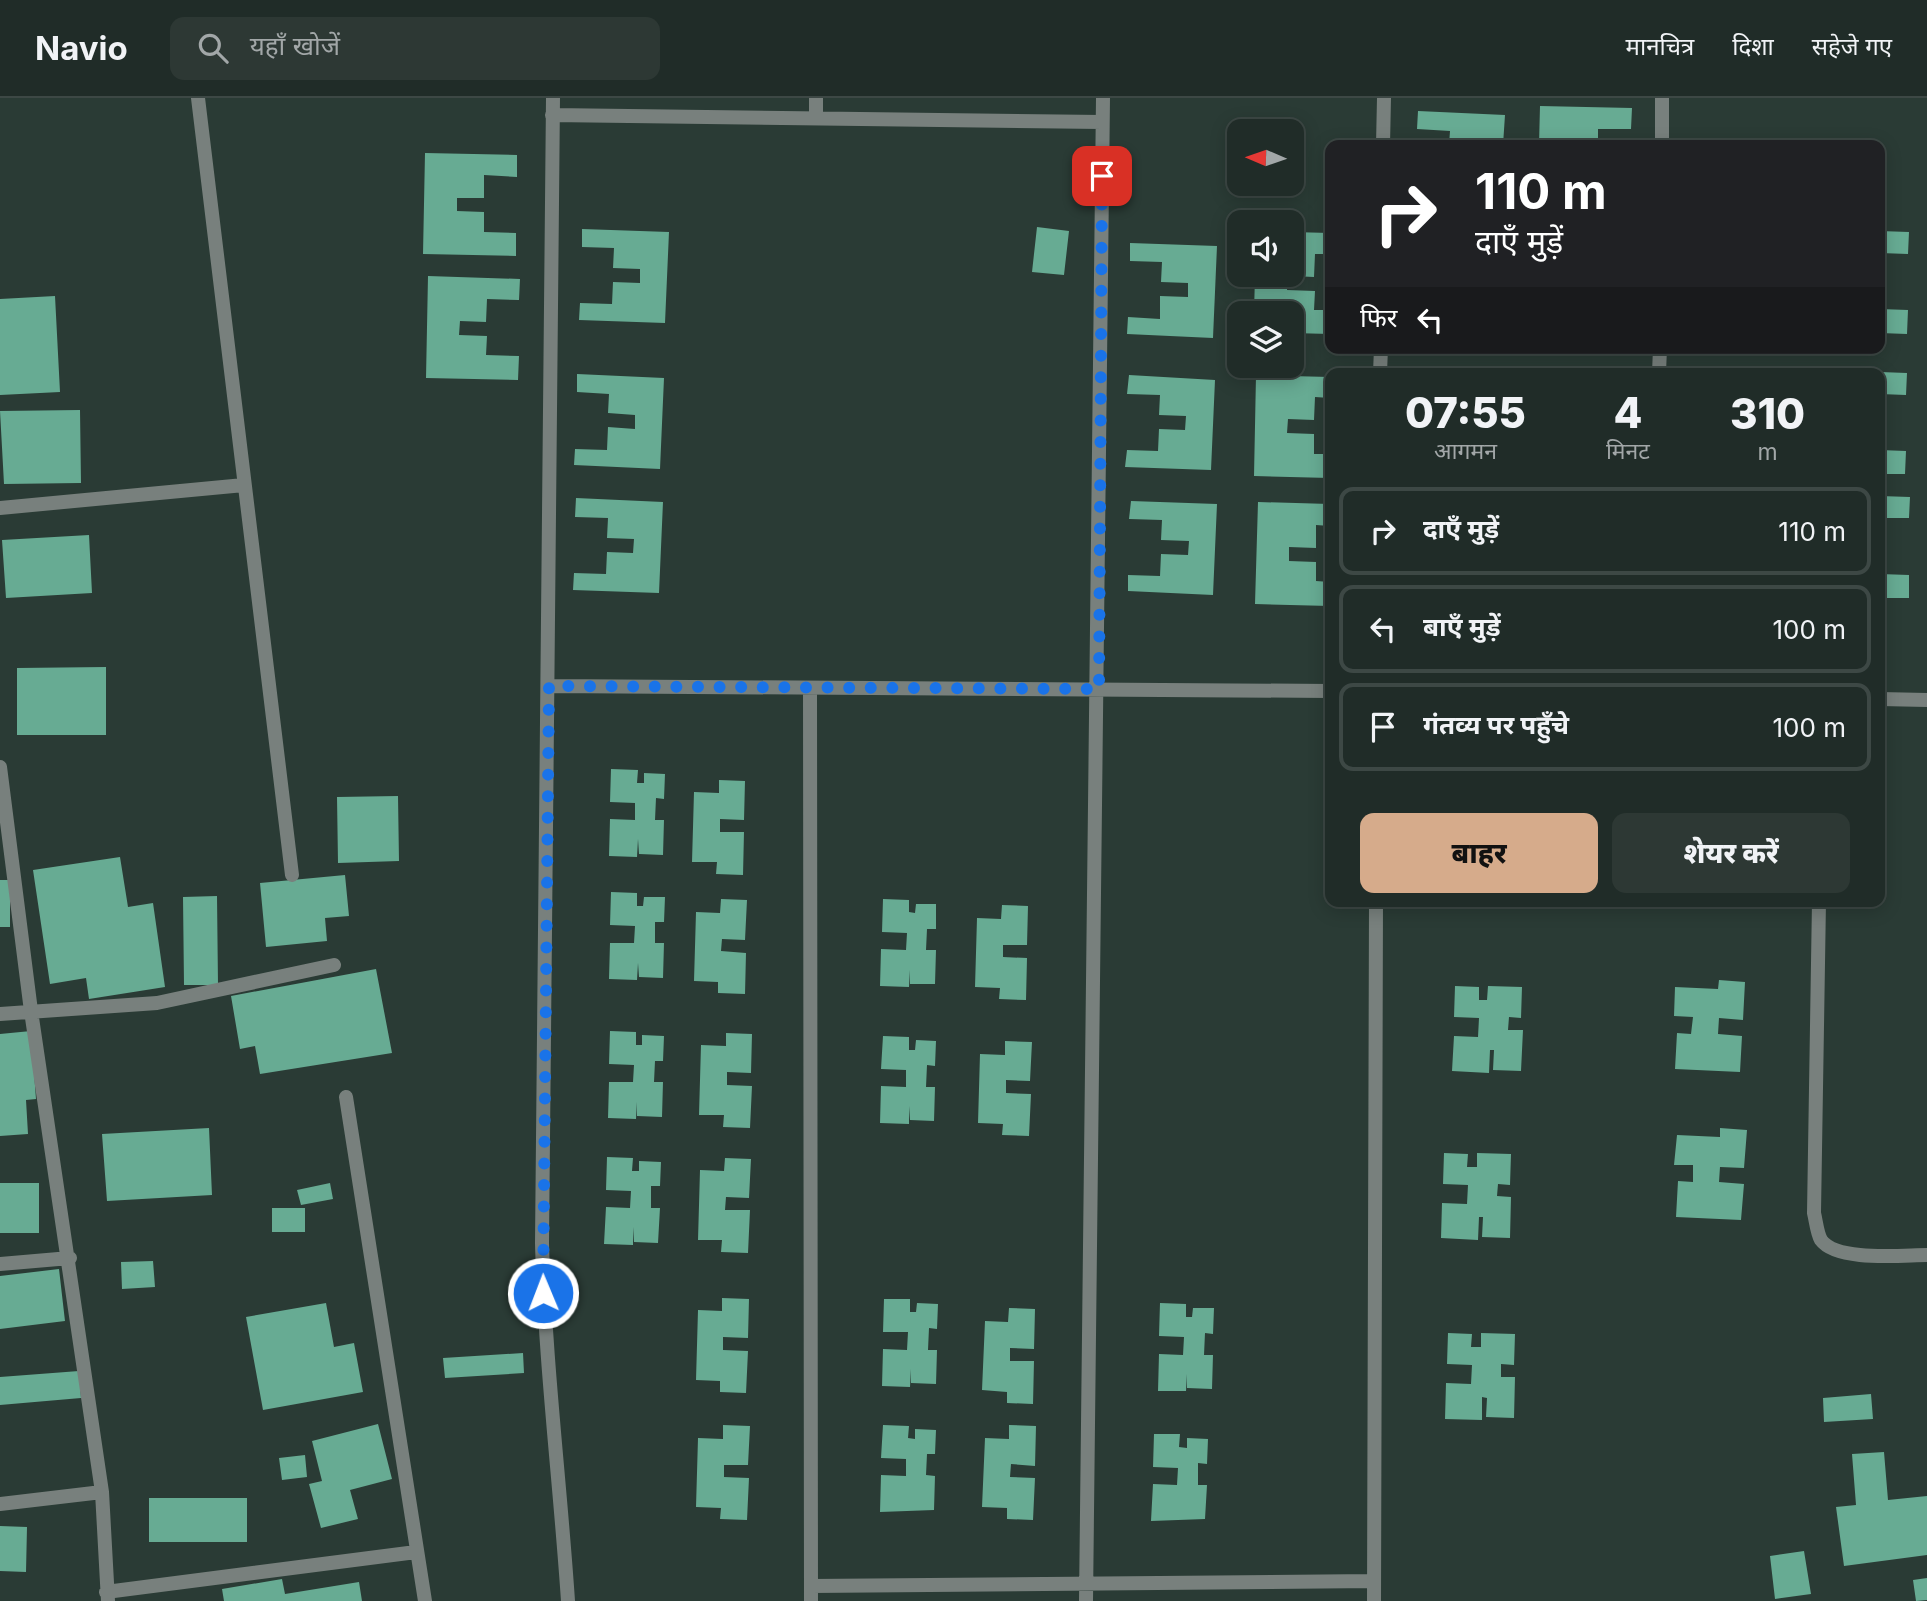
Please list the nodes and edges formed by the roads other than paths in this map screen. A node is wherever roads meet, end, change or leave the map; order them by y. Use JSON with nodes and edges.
{"nodes":[{"id":1,"x":198,"y":98,"type":"edge"},
{"id":2,"x":553,"y":98,"type":"edge"},
{"id":3,"x":816,"y":98,"type":"edge"},
{"id":4,"x":1103,"y":98,"type":"edge"},
{"id":5,"x":1384,"y":98,"type":"edge"},
{"id":6,"x":1662,"y":98,"type":"edge"},
{"id":7,"x":552,"y":115,"type":"junction"},
{"id":8,"x":816,"y":118,"type":"junction"},
{"id":9,"x":1102,"y":122,"type":"junction"},
{"id":10,"x":1383,"y":140,"type":"edge"},
{"id":11,"x":1662,"y":140,"type":"edge"},
{"id":12,"x":244,"y":485,"type":"junction"},
{"id":13,"x":0,"y":508,"type":"edge"},
{"id":14,"x":549,"y":686,"type":"junction"},
{"id":15,"x":810,"y":688,"type":"junction"},
{"id":16,"x":1099,"y":689,"type":"junction"},
{"id":17,"x":1325,"y":691,"type":"edge"},
{"id":18,"x":1885,"y":699,"type":"edge"},
{"id":19,"x":1927,"y":700,"type":"edge"},
{"id":20,"x":0,"y":767,"type":"edge"},
{"id":21,"x":2,"y":802,"type":"edge"},
{"id":22,"x":292,"y":875,"type":"dead end"},
{"id":23,"x":1376,"y":907,"type":"edge"},
{"id":24,"x":1819,"y":907,"type":"edge"},
{"id":25,"x":334,"y":965,"type":"dead end"},
{"id":26,"x":31,"y":1011,"type":"junction"},
{"id":27,"x":0,"y":1014,"type":"edge"},
{"id":28,"x":346,"y":1097,"type":"dead end"},
{"id":29,"x":1927,"y":1255,"type":"edge"},
{"id":30,"x":70,"y":1258,"type":"junction"},
{"id":31,"x":0,"y":1264,"type":"edge"},
{"id":32,"x":102,"y":1492,"type":"junction"},
{"id":33,"x":0,"y":1504,"type":"edge"},
{"id":34,"x":416,"y":1552,"type":"junction"},
{"id":35,"x":1374,"y":1581,"type":"junction"},
{"id":36,"x":1086,"y":1583,"type":"junction"},
{"id":37,"x":811,"y":1586,"type":"junction"},
{"id":38,"x":107,"y":1597,"type":"edge"},
{"id":39,"x":425,"y":1601,"type":"edge"},
{"id":40,"x":568,"y":1601,"type":"edge"},
{"id":41,"x":811,"y":1601,"type":"edge"},
{"id":42,"x":1086,"y":1601,"type":"edge"},
{"id":43,"x":1374,"y":1601,"type":"edge"}],
"edges":[{"from":1,"to":12,"type":"street"},
{"from":2,"to":7,"type":"street"},
{"from":3,"to":8,"type":"street"},
{"from":4,"to":9,"type":"street"},
{"from":5,"to":10,"type":"street"},
{"from":6,"to":11,"type":"street"},
{"from":7,"to":8,"type":"street"},
{"from":7,"to":14,"type":"street"},
{"from":8,"to":9,"type":"street"},
{"from":9,"to":16,"type":"street"},
{"from":12,"to":13,"type":"street"},
{"from":12,"to":22,"type":"street"},
{"from":14,"to":15,"type":"street"},
{"from":14,"to":40,"type":"street"},
{"from":15,"to":16,"type":"street"},
{"from":15,"to":37,"type":"street"},
{"from":16,"to":17,"type":"street"},
{"from":16,"to":36,"type":"street"},
{"from":18,"to":19,"type":"street"},
{"from":20,"to":21,"type":"street"},
{"from":21,"to":26,"type":"street"},
{"from":23,"to":35,"type":"street"},
{"from":24,"to":29,"type":"street"},
{"from":25,"to":26,"type":"street"},
{"from":26,"to":27,"type":"street"},
{"from":26,"to":30,"type":"street"},
{"from":28,"to":34,"type":"street"},
{"from":30,"to":31,"type":"street"},
{"from":30,"to":32,"type":"street"},
{"from":32,"to":33,"type":"street"},
{"from":32,"to":38,"type":"street"},
{"from":34,"to":38,"type":"street"},
{"from":34,"to":39,"type":"street"},
{"from":35,"to":36,"type":"street"},
{"from":35,"to":43,"type":"street"},
{"from":36,"to":37,"type":"street"},
{"from":36,"to":42,"type":"street"},
{"from":37,"to":41,"type":"street"}]}
